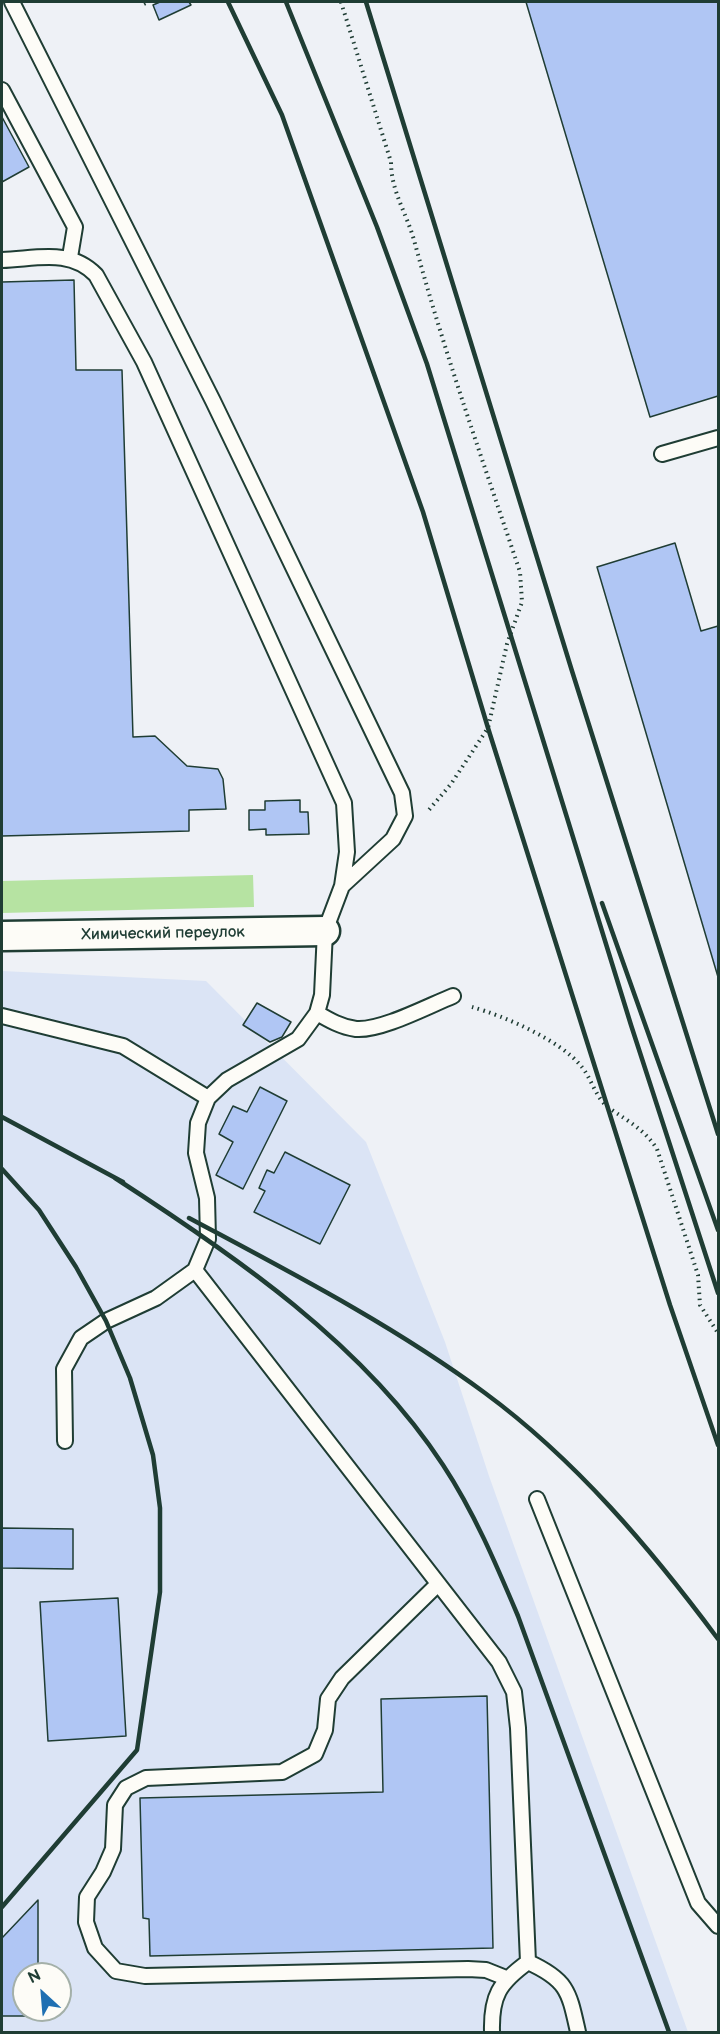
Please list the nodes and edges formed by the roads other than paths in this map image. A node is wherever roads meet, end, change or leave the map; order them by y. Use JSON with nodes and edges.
{"nodes":[{"id":1,"x":12,"y":2,"type":"edge"},
{"id":2,"x":2,"y":90,"type":"edge"},
{"id":3,"x":70,"y":257,"type":"junction"},
{"id":4,"x":2,"y":260,"type":"edge"},
{"id":5,"x":718,"y":438,"type":"edge"},
{"id":6,"x":662,"y":454,"type":"dead end"},
{"id":7,"x":342,"y":886,"type":"junction"},
{"id":8,"x":325,"y":931,"type":"junction"},
{"id":9,"x":2,"y":936,"type":"edge"},
{"id":10,"x":449,"y":997,"type":"road end"},
{"id":11,"x":317,"y":1013,"type":"junction"},
{"id":12,"x":2,"y":1016,"type":"edge"},
{"id":13,"x":208,"y":1098,"type":"junction"},
{"id":14,"x":195,"y":1270,"type":"junction"},
{"id":15,"x":65,"y":1441,"type":"dead end"},
{"id":16,"x":537,"y":1499,"type":"dead end"},
{"id":17,"x":438,"y":1584,"type":"junction"},
{"id":18,"x":718,"y":1926,"type":"edge"},
{"id":19,"x":528,"y":1962,"type":"junction"},
{"id":20,"x":506,"y":1978,"type":"junction"},
{"id":21,"x":492,"y":2032,"type":"edge"},
{"id":22,"x":578,"y":2032,"type":"edge"}],
"edges":[{"from":1,"to":7,"type":"lane"},
{"from":2,"to":3,"type":"lane"},
{"from":3,"to":4,"type":"lane"},
{"from":3,"to":7,"type":"lane"},
{"from":5,"to":6,"type":"lane"},
{"from":7,"to":8,"type":"lane"},
{"from":8,"to":9,"type":"street","name":"Химический переулок"},
{"from":8,"to":11,"type":"lane"},
{"from":10,"to":11,"type":"lane"},
{"from":11,"to":13,"type":"lane"},
{"from":12,"to":13,"type":"lane"},
{"from":13,"to":14,"type":"lane"},
{"from":14,"to":15,"type":"lane"},
{"from":14,"to":17,"type":"lane"},
{"from":16,"to":18,"type":"lane"},
{"from":17,"to":19,"type":"lane"},
{"from":17,"to":20,"type":"lane"},
{"from":19,"to":20,"type":"lane"},
{"from":19,"to":22,"type":"lane"},
{"from":20,"to":21,"type":"lane"}]}
